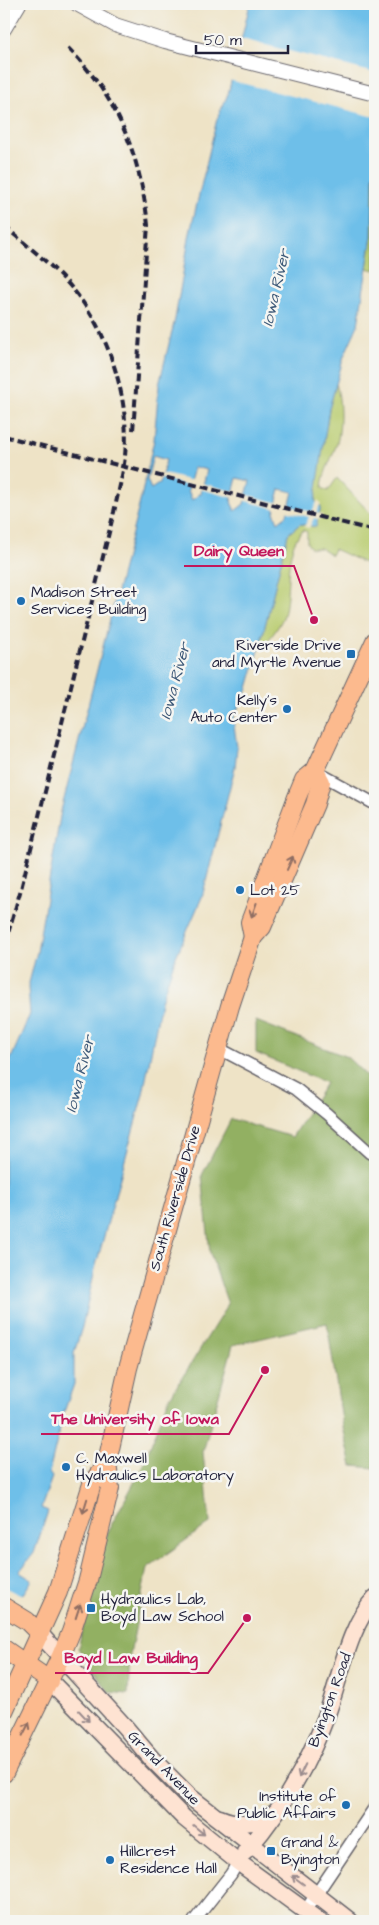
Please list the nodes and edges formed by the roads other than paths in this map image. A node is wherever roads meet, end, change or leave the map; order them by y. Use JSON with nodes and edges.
{"nodes":[{"id":1,"x":19,"y":4,"type":"edge"},
{"id":2,"x":78,"y":4,"type":"edge"},
{"id":3,"x":4,"y":29,"type":"edge"},
{"id":4,"x":375,"y":94,"type":"edge"},
{"id":5,"x":375,"y":641,"type":"edge"},
{"id":6,"x":315,"y":771,"type":"junction"},
{"id":7,"x":375,"y":804,"type":"edge"},
{"id":8,"x":218,"y":1048,"type":"junction"},
{"id":9,"x":370,"y":1153,"type":"dead end"},
{"id":10,"x":107,"y":1462,"type":"junction"},
{"id":11,"x":375,"y":1598,"type":"edge"},
{"id":12,"x":10,"y":1610,"type":"edge"},
{"id":13,"x":40,"y":1634,"type":"junction"},
{"id":14,"x":4,"y":1648,"type":"edge"},
{"id":15,"x":61,"y":1656,"type":"junction"},
{"id":16,"x":26,"y":1664,"type":"junction"},
{"id":17,"x":50,"y":1681,"type":"junction"},
{"id":18,"x":4,"y":1711,"type":"edge"},
{"id":19,"x":4,"y":1773,"type":"edge"},
{"id":20,"x":200,"y":1806,"type":"junction"},
{"id":21,"x":375,"y":1807,"type":"edge"},
{"id":22,"x":279,"y":1810,"type":"junction"},
{"id":23,"x":251,"y":1845,"type":"junction"},
{"id":24,"x":238,"y":1862,"type":"junction"},
{"id":25,"x":316,"y":1894,"type":"junction"},
{"id":26,"x":305,"y":1911,"type":"junction"},
{"id":27,"x":194,"y":1921,"type":"edge"},
{"id":28,"x":319,"y":1921,"type":"edge"},
{"id":29,"x":350,"y":1921,"type":"edge"}],
"edges":[{"from":1,"to":3,"type":"street"},
{"from":2,"to":4,"type":"street"},
{"from":5,"to":6,"type":"main road","name":"South Riverside Drive"},
{"from":6,"to":7,"type":"street"},
{"from":6,"to":8,"type":"main road","name":"South Riverside Drive"},
{"from":8,"to":9,"type":"street"},
{"from":8,"to":10,"type":"main road","name":"South Riverside Drive"},
{"from":10,"to":13,"type":"main road","name":"South Riverside Drive","one_way":true},
{"from":15,"to":10,"type":"main road","name":"South Riverside Drive","one_way":true},
{"from":11,"to":22,"type":"main road","name":"Byington Road","one_way":true},
{"from":12,"to":13,"type":"main road"},
{"from":13,"to":15,"type":"main road","name":"Grand Avenue"},
{"from":13,"to":16,"type":"main road","name":"South Riverside Drive"},
{"from":14,"to":16,"type":"main road","name":"Grand Avenue"},
{"from":15,"to":17,"type":"main road","name":"South Riverside Drive"},
{"from":15,"to":20,"type":"main road","name":"Grand Avenue"},
{"from":16,"to":17,"type":"main road","name":"Grand Avenue"},
{"from":16,"to":18,"type":"main road","name":"South Riverside Drive"},
{"from":19,"to":17,"type":"main road","name":"South Riverside Drive","one_way":true},
{"from":17,"to":24,"type":"main road","name":"Grand Avenue","one_way":true},
{"from":20,"to":22,"type":"main road"},
{"from":20,"to":23,"type":"main road","name":"Grand Avenue"},
{"from":21,"to":25,"type":"street"},
{"from":22,"to":23,"type":"main road","name":"Byington Road"},
{"from":23,"to":24,"type":"main road","name":"Byington Road"},
{"from":25,"to":23,"type":"main road","name":"Grand Avenue","one_way":true},
{"from":24,"to":26,"type":"main road","name":"Grand Avenue"},
{"from":24,"to":27,"type":"street","name":"Byington Road"},
{"from":25,"to":26,"type":"street"},
{"from":25,"to":29,"type":"main road","name":"Grand Avenue"},
{"from":26,"to":28,"type":"main road","name":"Grand Avenue"}]}
